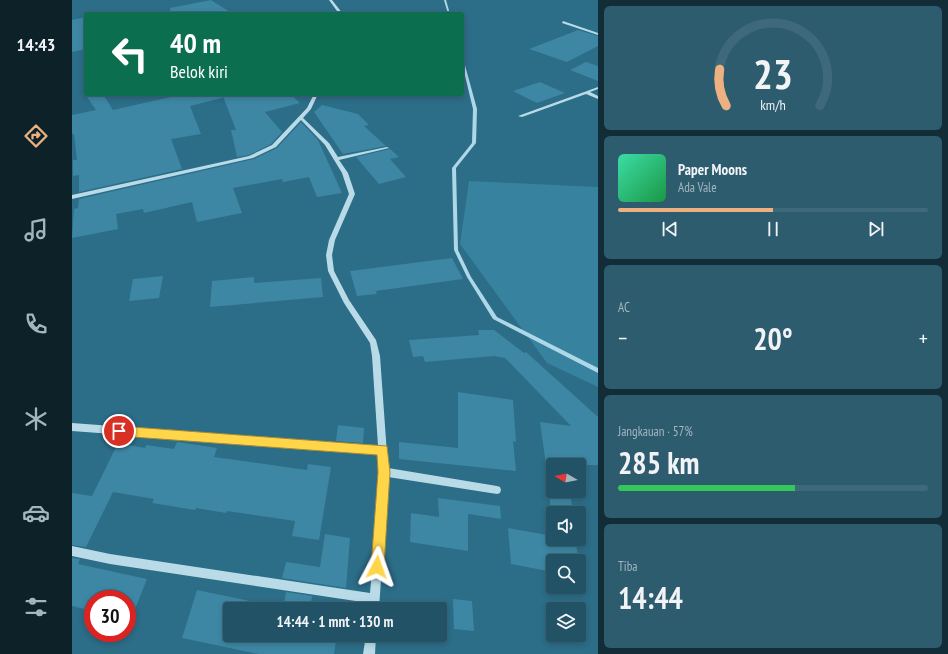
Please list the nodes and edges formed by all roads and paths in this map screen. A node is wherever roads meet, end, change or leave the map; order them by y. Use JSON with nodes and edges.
{"nodes":[{"id":1,"x":330,"y":0,"type":"edge"},
{"id":2,"x":339,"y":12,"type":"edge"},
{"id":3,"x":563,"y":22,"type":"dead end"},
{"id":4,"x":598,"y":34,"type":"edge"},
{"id":5,"x":598,"y":88,"type":"edge"},
{"id":6,"x":586,"y":92,"type":"junction"},
{"id":7,"x":315,"y":96,"type":"edge"},
{"id":8,"x":598,"y":98,"type":"edge"},
{"id":9,"x":520,"y":116,"type":"dead end"},
{"id":10,"x":301,"y":118,"type":"junction"},
{"id":11,"x":386,"y":148,"type":"dead end"},
{"id":12,"x":338,"y":159,"type":"junction"},
{"id":13,"x":72,"y":197,"type":"edge"},
{"id":14,"x":72,"y":427,"type":"edge"},
{"id":15,"x":383,"y":450,"type":"junction"},
{"id":16,"x":384,"y":472,"type":"junction"},
{"id":17,"x":497,"y":490,"type":"dead end"},
{"id":18,"x":72,"y":551,"type":"edge"},
{"id":19,"x":362,"y":602,"type":"edge"},
{"id":20,"x":374,"y":602,"type":"edge"},
{"id":21,"x":370,"y":642,"type":"edge"},
{"id":22,"x":369,"y":654,"type":"edge"}],
"edges":[{"from":1,"to":2,"type":"street"},
{"from":3,"to":4,"type":"street"},
{"from":5,"to":6,"type":"street"},
{"from":6,"to":8,"type":"street"},
{"from":6,"to":9,"type":"street"},
{"from":7,"to":10,"type":"street"},
{"from":10,"to":12,"type":"street"},
{"from":10,"to":13,"type":"street"},
{"from":11,"to":12,"type":"street"},
{"from":12,"to":15,"type":"street"},
{"from":14,"to":15,"type":"street"},
{"from":15,"to":16,"type":"street"},
{"from":16,"to":17,"type":"street"},
{"from":16,"to":20,"type":"street"},
{"from":18,"to":19,"type":"street"},
{"from":21,"to":22,"type":"street"}]}
